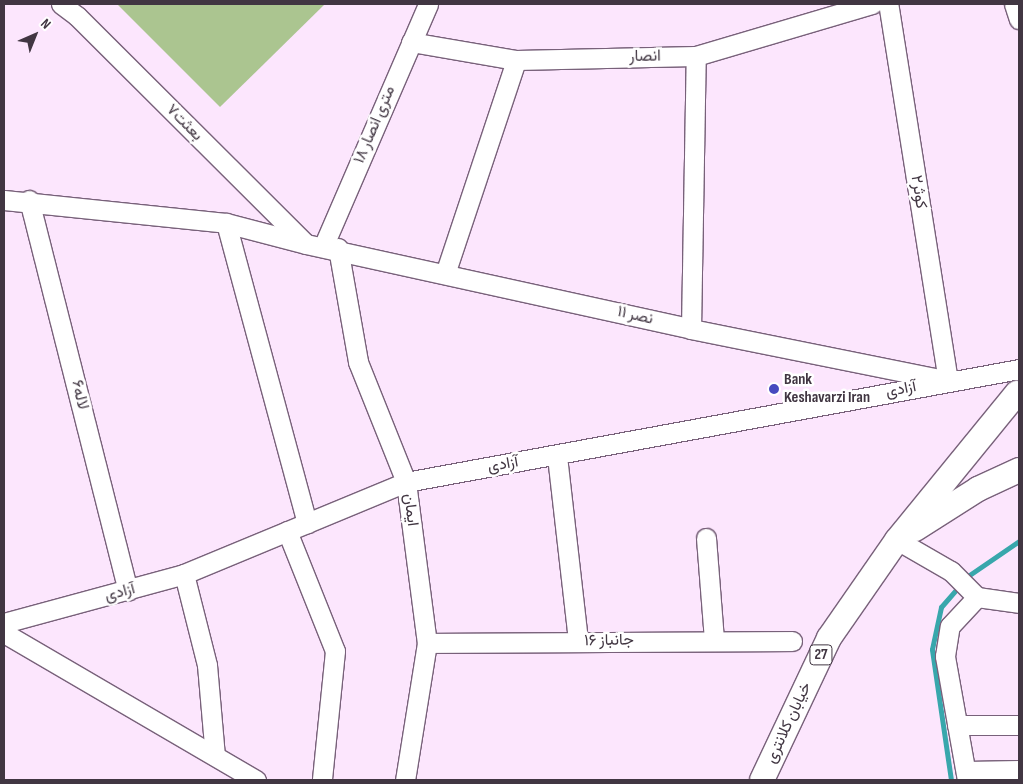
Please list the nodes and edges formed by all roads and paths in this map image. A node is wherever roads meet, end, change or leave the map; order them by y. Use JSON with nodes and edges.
{"nodes":[{"id":1,"x":61,"y":4,"type":"edge"},
{"id":2,"x":428,"y":4,"type":"edge"},
{"id":3,"x":872,"y":4,"type":"edge"},
{"id":4,"x":888,"y":4,"type":"edge"},
{"id":5,"x":1014,"y":4,"type":"edge"},
{"id":6,"x":1019,"y":18,"type":"edge"},
{"id":7,"x":411,"y":42,"type":"junction"},
{"id":8,"x":696,"y":56,"type":"junction"},
{"id":9,"x":516,"y":60,"type":"junction"},
{"id":10,"x":4,"y":200,"type":"edge"},
{"id":11,"x":29,"y":200,"type":"junction"},
{"id":12,"x":226,"y":223,"type":"junction"},
{"id":13,"x":322,"y":246,"type":"junction"},
{"id":14,"x":445,"y":274,"type":"junction"},
{"id":15,"x":691,"y":329,"type":"junction"},
{"id":16,"x":1019,"y":369,"type":"edge"},
{"id":17,"x":948,"y":381,"type":"junction"},
{"id":18,"x":1018,"y":397,"type":"edge"},
{"id":19,"x":556,"y":456,"type":"junction"},
{"id":20,"x":1019,"y":470,"type":"edge"},
{"id":21,"x":406,"y":482,"type":"junction"},
{"id":22,"x":307,"y":523,"type":"junction"},
{"id":23,"x":287,"y":531,"type":"junction"},
{"id":24,"x":706,"y":538,"type":"dead end"},
{"id":25,"x":897,"y":540,"type":"junction"},
{"id":26,"x":184,"y":574,"type":"junction"},
{"id":27,"x":128,"y":591,"type":"junction"},
{"id":28,"x":977,"y":597,"type":"junction"},
{"id":29,"x":1019,"y":603,"type":"edge"},
{"id":30,"x":4,"y":624,"type":"edge"},
{"id":31,"x":4,"y":633,"type":"edge"},
{"id":32,"x":714,"y":640,"type":"junction"},
{"id":33,"x":578,"y":641,"type":"junction"},
{"id":34,"x":792,"y":641,"type":"dead end"},
{"id":35,"x":427,"y":643,"type":"junction"},
{"id":36,"x":957,"y":725,"type":"junction"},
{"id":37,"x":1019,"y":725,"type":"edge"},
{"id":38,"x":215,"y":756,"type":"junction"},
{"id":39,"x":1019,"y":770,"type":"edge"},
{"id":40,"x":966,"y":776,"type":"edge"},
{"id":41,"x":256,"y":780,"type":"edge"},
{"id":42,"x":322,"y":780,"type":"edge"},
{"id":43,"x":405,"y":780,"type":"edge"},
{"id":44,"x":762,"y":780,"type":"edge"}],
"edges":[{"from":1,"to":13,"type":"street","name":"بعثت۷"},
{"from":2,"to":7,"type":"street","name":"۱۸ متری انصار"},
{"from":3,"to":8,"type":"street","name":"انصار"},
{"from":4,"to":17,"type":"street","name":"کوثر۲"},
{"from":5,"to":6,"type":"street"},
{"from":7,"to":9,"type":"street","name":"انصار"},
{"from":7,"to":13,"type":"street","name":"۱۸ متری انصار"},
{"from":8,"to":9,"type":"street","name":"انصار"},
{"from":8,"to":15,"type":"street"},
{"from":9,"to":14,"type":"street"},
{"from":10,"to":11,"type":"street","name":"نصر ۱۱"},
{"from":11,"to":12,"type":"street","name":"نصر ۱۱"},
{"from":11,"to":27,"type":"street","name":"لاله۶"},
{"from":12,"to":13,"type":"street","name":"نصر ۱۱"},
{"from":12,"to":22,"type":"street"},
{"from":13,"to":14,"type":"street","name":"نصر ۱۱"},
{"from":13,"to":21,"type":"street","name":"ایمان"},
{"from":14,"to":15,"type":"street","name":"نصر ۱۱"},
{"from":15,"to":17,"type":"street","name":"نصر ۱۱"},
{"from":16,"to":17,"type":"street","name":"آزادی"},
{"from":17,"to":19,"type":"street","name":"آزادی"},
{"from":18,"to":25,"type":"main road","name":"خیابان کلانتری","number":"27"},
{"from":19,"to":21,"type":"street","name":"آزادی"},
{"from":19,"to":33,"type":"street"},
{"from":20,"to":25,"type":"main road","name":"خیابان کلانتری","number":"27"},
{"from":21,"to":22,"type":"street","name":"آزادی"},
{"from":21,"to":35,"type":"street","name":"ایمان"},
{"from":22,"to":23,"type":"street","name":"آزادی"},
{"from":23,"to":26,"type":"street","name":"آزادی"},
{"from":23,"to":42,"type":"street"},
{"from":24,"to":32,"type":"street"},
{"from":25,"to":28,"type":"street"},
{"from":25,"to":44,"type":"main road","name":"خیابان کلانتری","number":"27"},
{"from":26,"to":27,"type":"street","name":"آزادی"},
{"from":26,"to":38,"type":"street"},
{"from":27,"to":30,"type":"street","name":"آزادی"},
{"from":28,"to":29,"type":"street"},
{"from":28,"to":36,"type":"street"},
{"from":31,"to":38,"type":"street"},
{"from":32,"to":33,"type":"street","name":"جانباز ۱۶"},
{"from":32,"to":34,"type":"street","name":"جانباز ۱۶"},
{"from":33,"to":35,"type":"street","name":"جانباز ۱۶"},
{"from":35,"to":43,"type":"street","name":"ایمان"},
{"from":36,"to":37,"type":"street"},
{"from":36,"to":40,"type":"street"},
{"from":38,"to":41,"type":"street"},
{"from":39,"to":40,"type":"street"}]}
